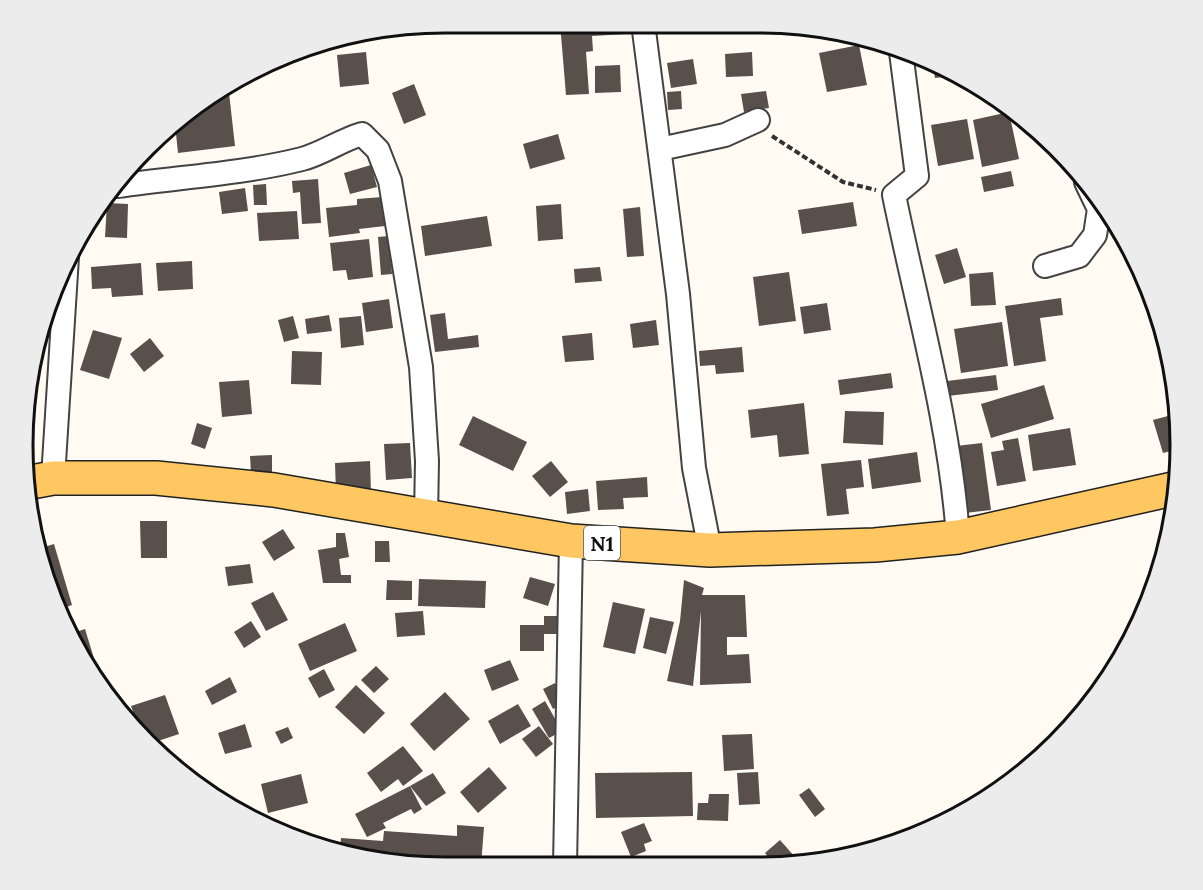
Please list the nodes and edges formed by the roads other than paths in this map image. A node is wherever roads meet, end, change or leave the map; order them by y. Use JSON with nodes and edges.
{"nodes":[{"id":1,"x":644,"y":33,"type":"edge"},
{"id":2,"x":902,"y":59,"type":"edge"},
{"id":3,"x":754,"y":122,"type":"road end"},
{"id":4,"x":660,"y":149,"type":"junction"},
{"id":5,"x":125,"y":185,"type":"edge"},
{"id":6,"x":1098,"y":213,"type":"edge"},
{"id":7,"x":1045,"y":266,"type":"dead end"},
{"id":8,"x":63,"y":290,"type":"edge"},
{"id":9,"x":40,"y":481,"type":"edge"},
{"id":10,"x":1167,"y":490,"type":"edge"},
{"id":11,"x":426,"y":518,"type":"junction"},
{"id":12,"x":958,"y":537,"type":"junction"},
{"id":13,"x":571,"y":541,"type":"junction"},
{"id":14,"x":710,"y":550,"type":"junction"},
{"id":15,"x":565,"y":857,"type":"edge"}],
"edges":[{"from":1,"to":4,"type":"street"},
{"from":2,"to":12,"type":"street"},
{"from":3,"to":4,"type":"street"},
{"from":4,"to":14,"type":"street"},
{"from":5,"to":11,"type":"street"},
{"from":6,"to":7,"type":"street"},
{"from":8,"to":9,"type":"street"},
{"from":9,"to":11,"type":"main road","number":"N1"},
{"from":10,"to":12,"type":"main road","number":"N1"},
{"from":11,"to":13,"type":"main road","number":"N1"},
{"from":12,"to":14,"type":"main road","number":"N1"},
{"from":13,"to":14,"type":"main road","number":"N1"},
{"from":13,"to":15,"type":"street"}]}
